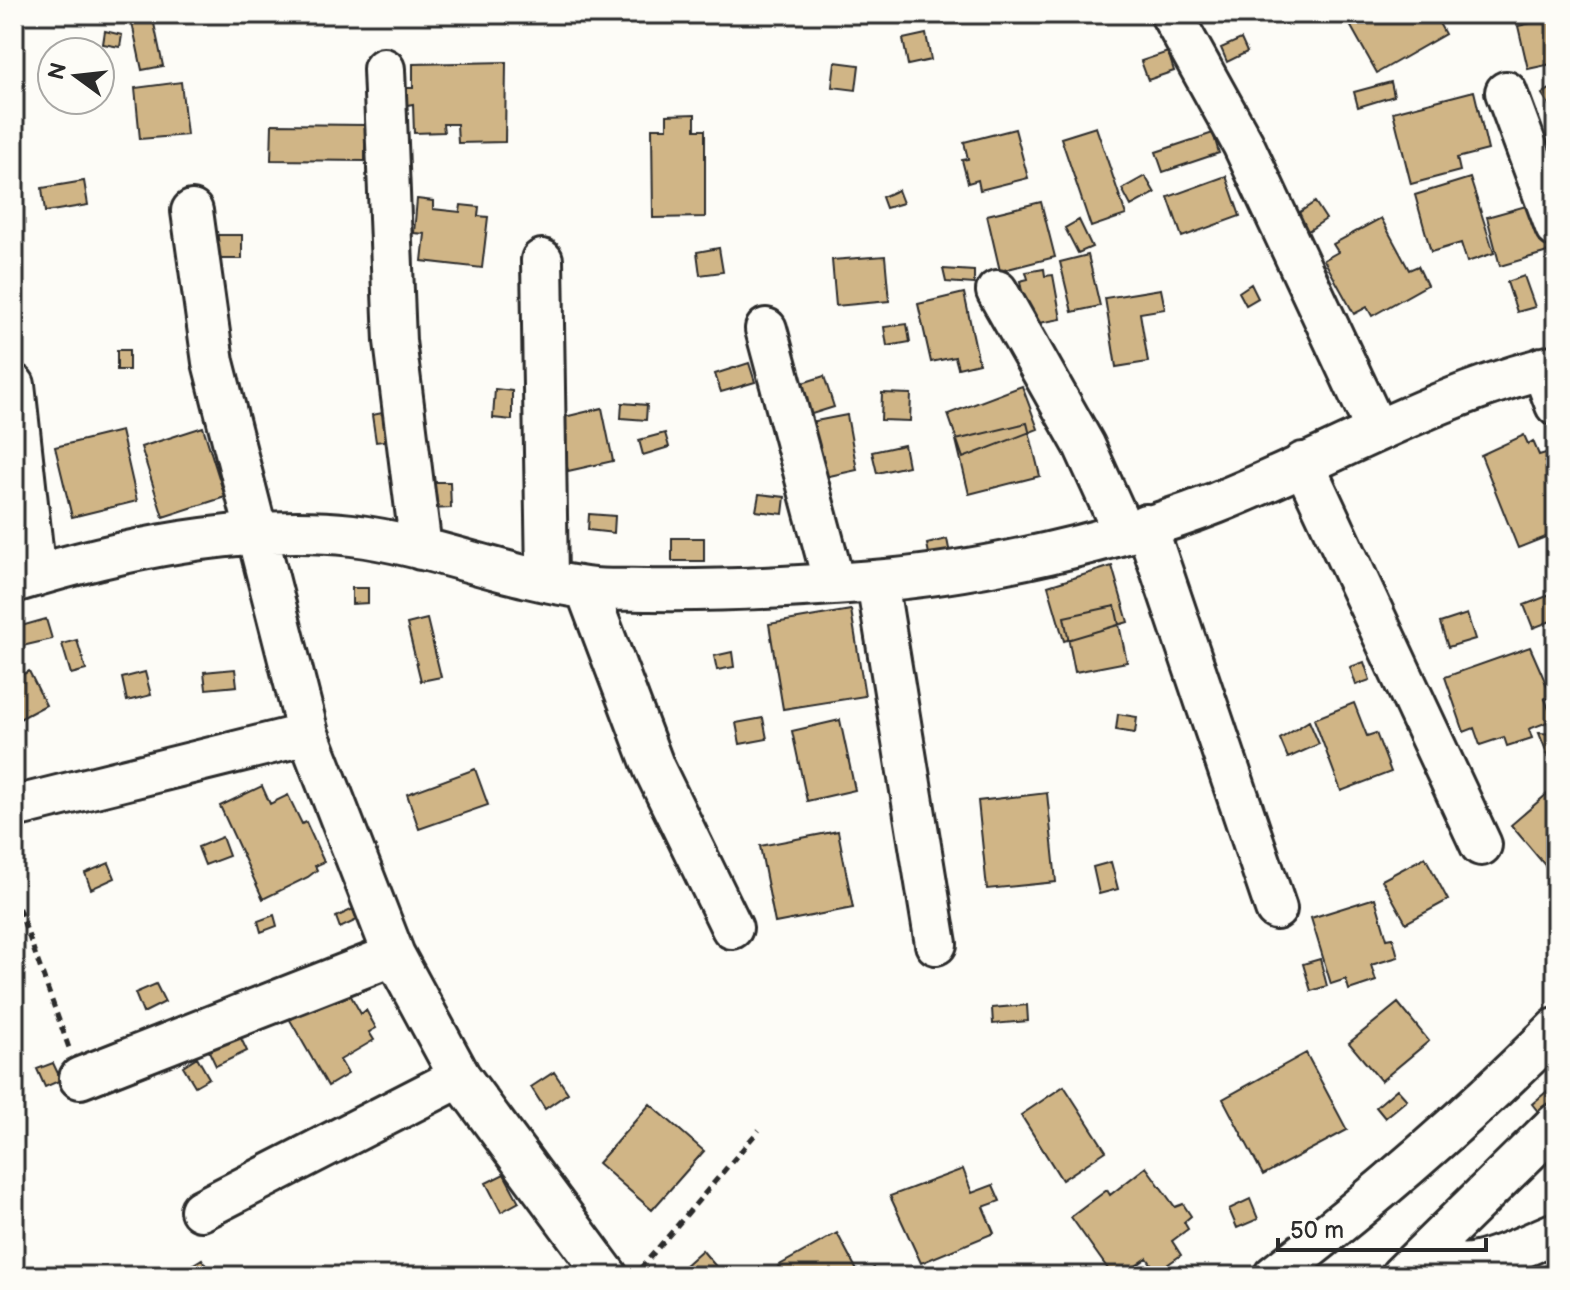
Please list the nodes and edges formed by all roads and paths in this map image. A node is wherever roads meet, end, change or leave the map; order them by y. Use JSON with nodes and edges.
{"nodes":[{"id":1,"x":1171,"y":14,"type":"edge"},
{"id":2,"x":384,"y":69,"type":"dead end"},
{"id":3,"x":1506,"y":92,"type":"dead end"},
{"id":4,"x":192,"y":211,"type":"dead end"},
{"id":5,"x":1556,"y":227,"type":"edge"},
{"id":6,"x":542,"y":260,"type":"dead end"},
{"id":7,"x":997,"y":291,"type":"dead end"},
{"id":8,"x":766,"y":329,"type":"dead end"},
{"id":9,"x":1549,"y":367,"type":"edge"},
{"id":10,"x":14,"y":385,"type":"edge"},
{"id":11,"x":1556,"y":405,"type":"edge"},
{"id":12,"x":1376,"y":429,"type":"junction"},
{"id":13,"x":1303,"y":463,"type":"junction"},
{"id":14,"x":1134,"y":528,"type":"junction"},
{"id":15,"x":256,"y":535,"type":"junction"},
{"id":16,"x":421,"y":549,"type":"junction"},
{"id":17,"x":25,"y":579,"type":"edge"},
{"id":18,"x":547,"y":579,"type":"junction"},
{"id":19,"x":877,"y":581,"type":"junction"},
{"id":20,"x":834,"y":583,"type":"junction"},
{"id":21,"x":586,"y":588,"type":"junction"},
{"id":22,"x":308,"y":734,"type":"junction"},
{"id":23,"x":14,"y":807,"type":"edge"},
{"id":24,"x":1481,"y":845,"type":"dead end"},
{"id":25,"x":14,"y":895,"type":"edge"},
{"id":26,"x":1276,"y":909,"type":"dead end"},
{"id":27,"x":732,"y":928,"type":"dead end"},
{"id":28,"x":936,"y":944,"type":"dead end"},
{"id":29,"x":394,"y":955,"type":"junction"},
{"id":30,"x":1556,"y":1029,"type":"edge"},
{"id":31,"x":460,"y":1077,"type":"junction"},
{"id":32,"x":80,"y":1078,"type":"joint"},
{"id":33,"x":1556,"y":1124,"type":"edge"},
{"id":34,"x":759,"y":1130,"type":"dead end"},
{"id":35,"x":201,"y":1210,"type":"dead end"},
{"id":36,"x":1556,"y":1233,"type":"edge"},
{"id":37,"x":1435,"y":1246,"type":"junction"},
{"id":38,"x":607,"y":1276,"type":"edge"},
{"id":39,"x":634,"y":1276,"type":"edge"},
{"id":40,"x":1274,"y":1276,"type":"edge"},
{"id":41,"x":1401,"y":1276,"type":"edge"}],
"edges":[{"from":1,"to":12,"type":"street"},
{"from":2,"to":16,"type":"street"},
{"from":3,"to":5,"type":"street"},
{"from":4,"to":15,"type":"street"},
{"from":6,"to":18,"type":"street"},
{"from":7,"to":14,"type":"street"},
{"from":8,"to":20,"type":"street"},
{"from":9,"to":11,"type":"street"},
{"from":9,"to":12,"type":"street"},
{"from":10,"to":17,"type":"street"},
{"from":12,"to":13,"type":"street"},
{"from":13,"to":14,"type":"street"},
{"from":13,"to":24,"type":"street"},
{"from":14,"to":19,"type":"street"},
{"from":14,"to":26,"type":"street"},
{"from":15,"to":16,"type":"street"},
{"from":15,"to":17,"type":"street"},
{"from":15,"to":22,"type":"street"},
{"from":16,"to":18,"type":"street"},
{"from":18,"to":21,"type":"street"},
{"from":19,"to":20,"type":"street"},
{"from":19,"to":28,"type":"street"},
{"from":20,"to":21,"type":"street"},
{"from":21,"to":27,"type":"street"},
{"from":22,"to":23,"type":"street"},
{"from":22,"to":29,"type":"street"},
{"from":25,"to":32,"type":"path"},
{"from":29,"to":31,"type":"street"},
{"from":29,"to":32,"type":"street"},
{"from":30,"to":40,"type":"street"},
{"from":31,"to":35,"type":"street"},
{"from":31,"to":38,"type":"street"},
{"from":33,"to":37,"type":"street"},
{"from":34,"to":39,"type":"path"},
{"from":36,"to":37,"type":"street"},
{"from":37,"to":41,"type":"street"}]}
